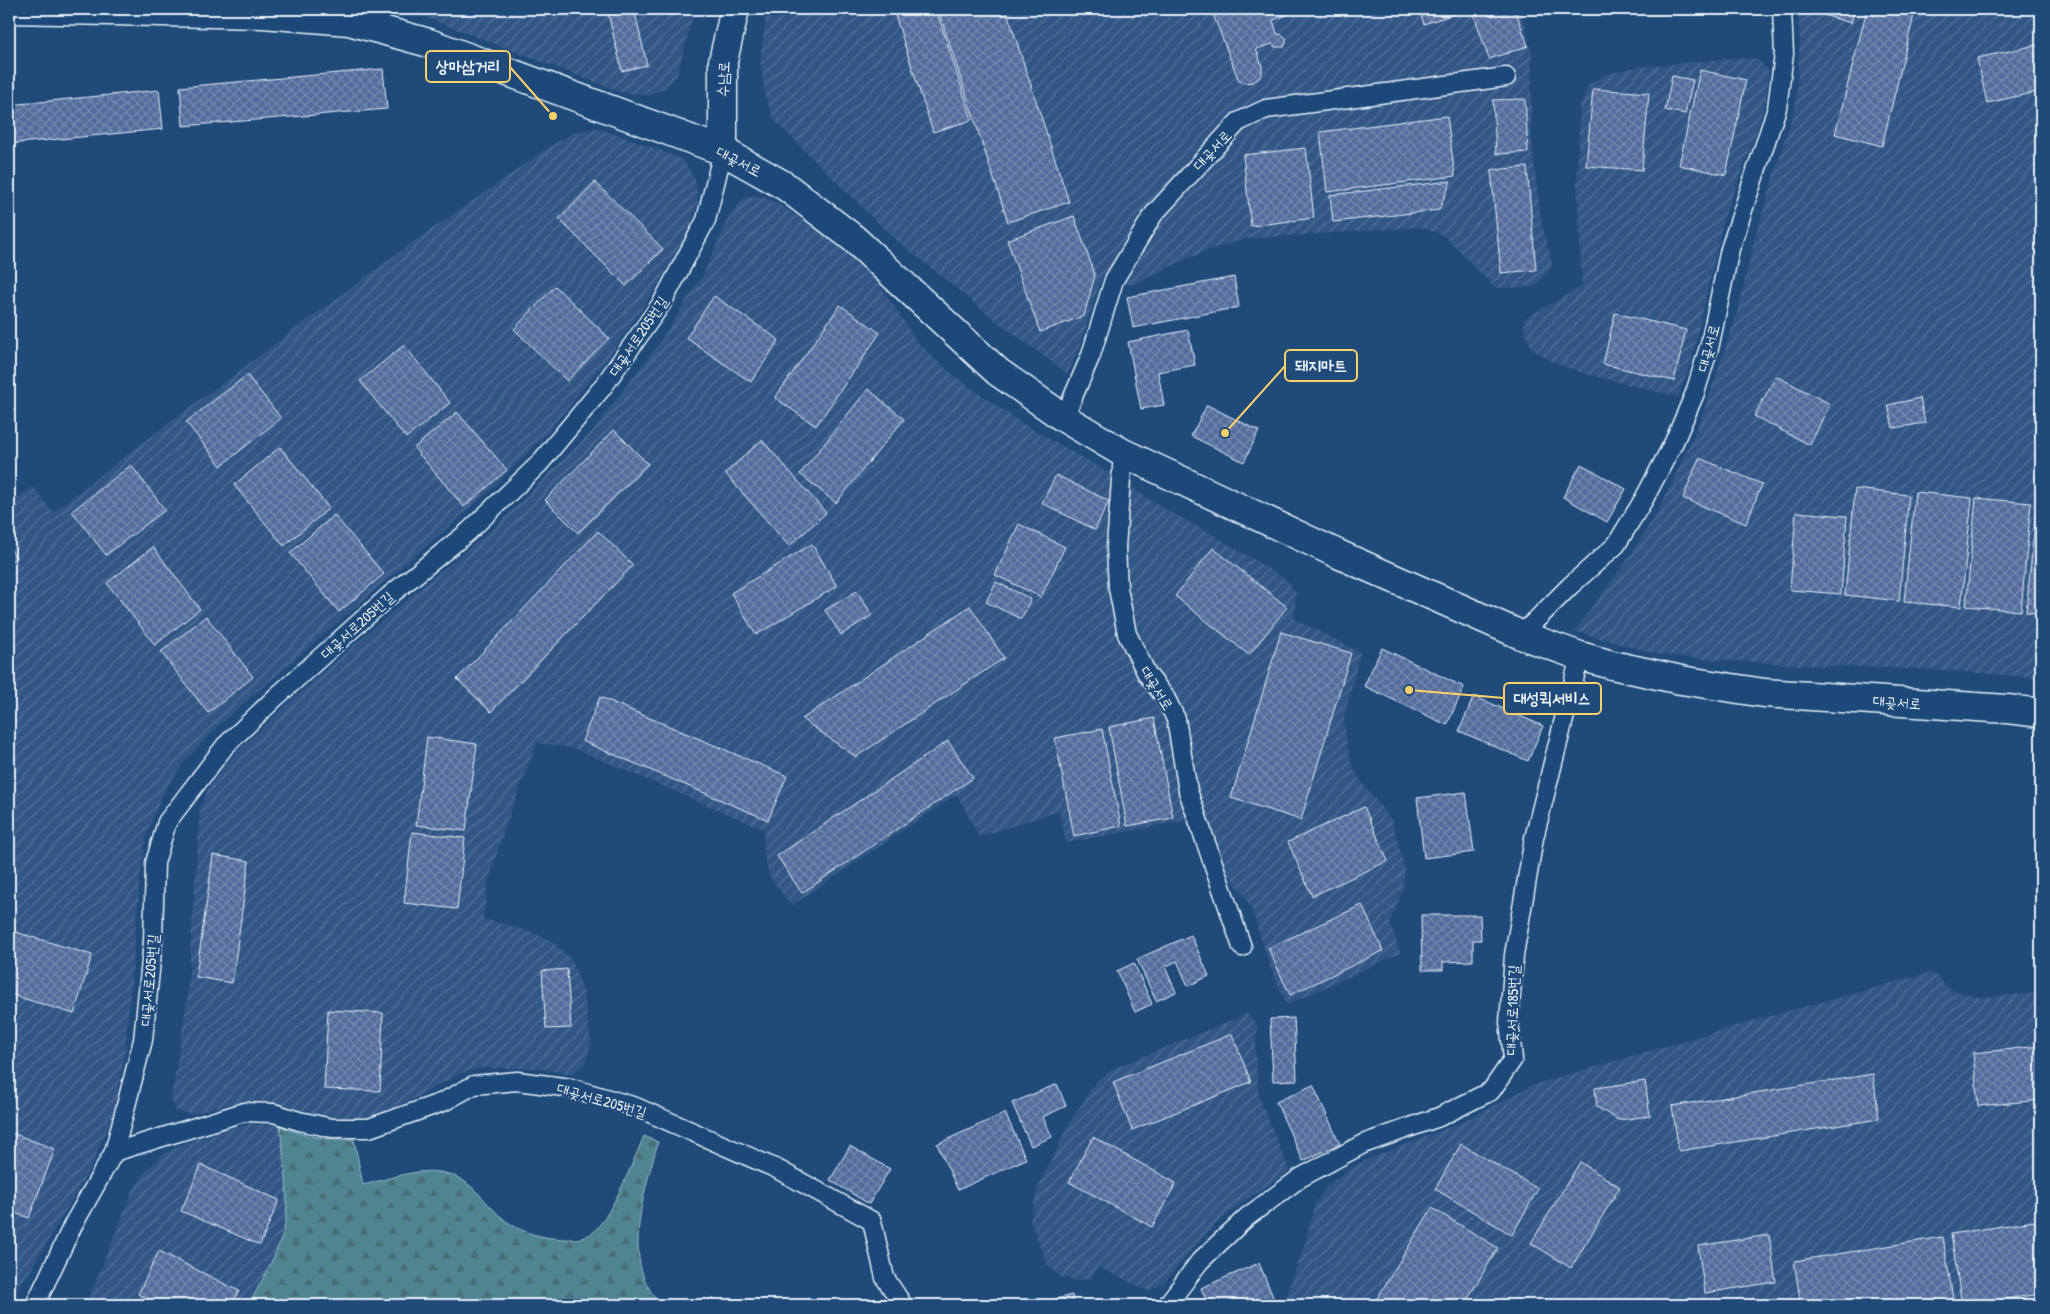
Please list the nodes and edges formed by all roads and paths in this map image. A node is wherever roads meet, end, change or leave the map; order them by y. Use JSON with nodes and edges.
{"nodes":[{"id":1,"x":9,"y":9,"type":"edge"},
{"id":2,"x":735,"y":9,"type":"edge"},
{"id":3,"x":1782,"y":9,"type":"edge"},
{"id":4,"x":350,"y":15,"type":"edge"},
{"id":5,"x":1506,"y":77,"type":"dead end"},
{"id":6,"x":723,"y":151,"type":"junction"},
{"id":7,"x":1064,"y":418,"type":"junction"},
{"id":8,"x":1123,"y":453,"type":"junction"},
{"id":9,"x":1521,"y":635,"type":"junction"},
{"id":10,"x":1580,"y":656,"type":"junction"},
{"id":11,"x":2041,"y":713,"type":"edge"},
{"id":12,"x":1242,"y":947,"type":"dead end"},
{"id":13,"x":114,"y":1152,"type":"junction"},
{"id":14,"x":35,"y":1305,"type":"edge"},
{"id":15,"x":903,"y":1305,"type":"edge"},
{"id":16,"x":1168,"y":1305,"type":"edge"}],
"edges":[{"from":1,"to":4,"type":"street","name":"대곶서로"},
{"from":2,"to":6,"type":"street","name":"수남로"},
{"from":3,"to":9,"type":"lane","name":"대곶서로"},
{"from":4,"to":6,"type":"street","name":"대곶서로"},
{"from":5,"to":7,"type":"lane","name":"대곶서로"},
{"from":6,"to":7,"type":"street","name":"대곶서로"},
{"from":6,"to":13,"type":"lane","name":"대곶서로205번길"},
{"from":7,"to":8,"type":"street","name":"대곶서로"},
{"from":8,"to":9,"type":"street","name":"대곶서로"},
{"from":8,"to":12,"type":"lane","name":"대곶서로"},
{"from":9,"to":10,"type":"street","name":"대곶서로"},
{"from":10,"to":11,"type":"street","name":"대곶서로"},
{"from":10,"to":16,"type":"lane","name":"대곶서로185번길"},
{"from":13,"to":14,"type":"lane","name":"대곶서로205번길"},
{"from":13,"to":15,"type":"lane","name":"대곶서로205번길"}]}
